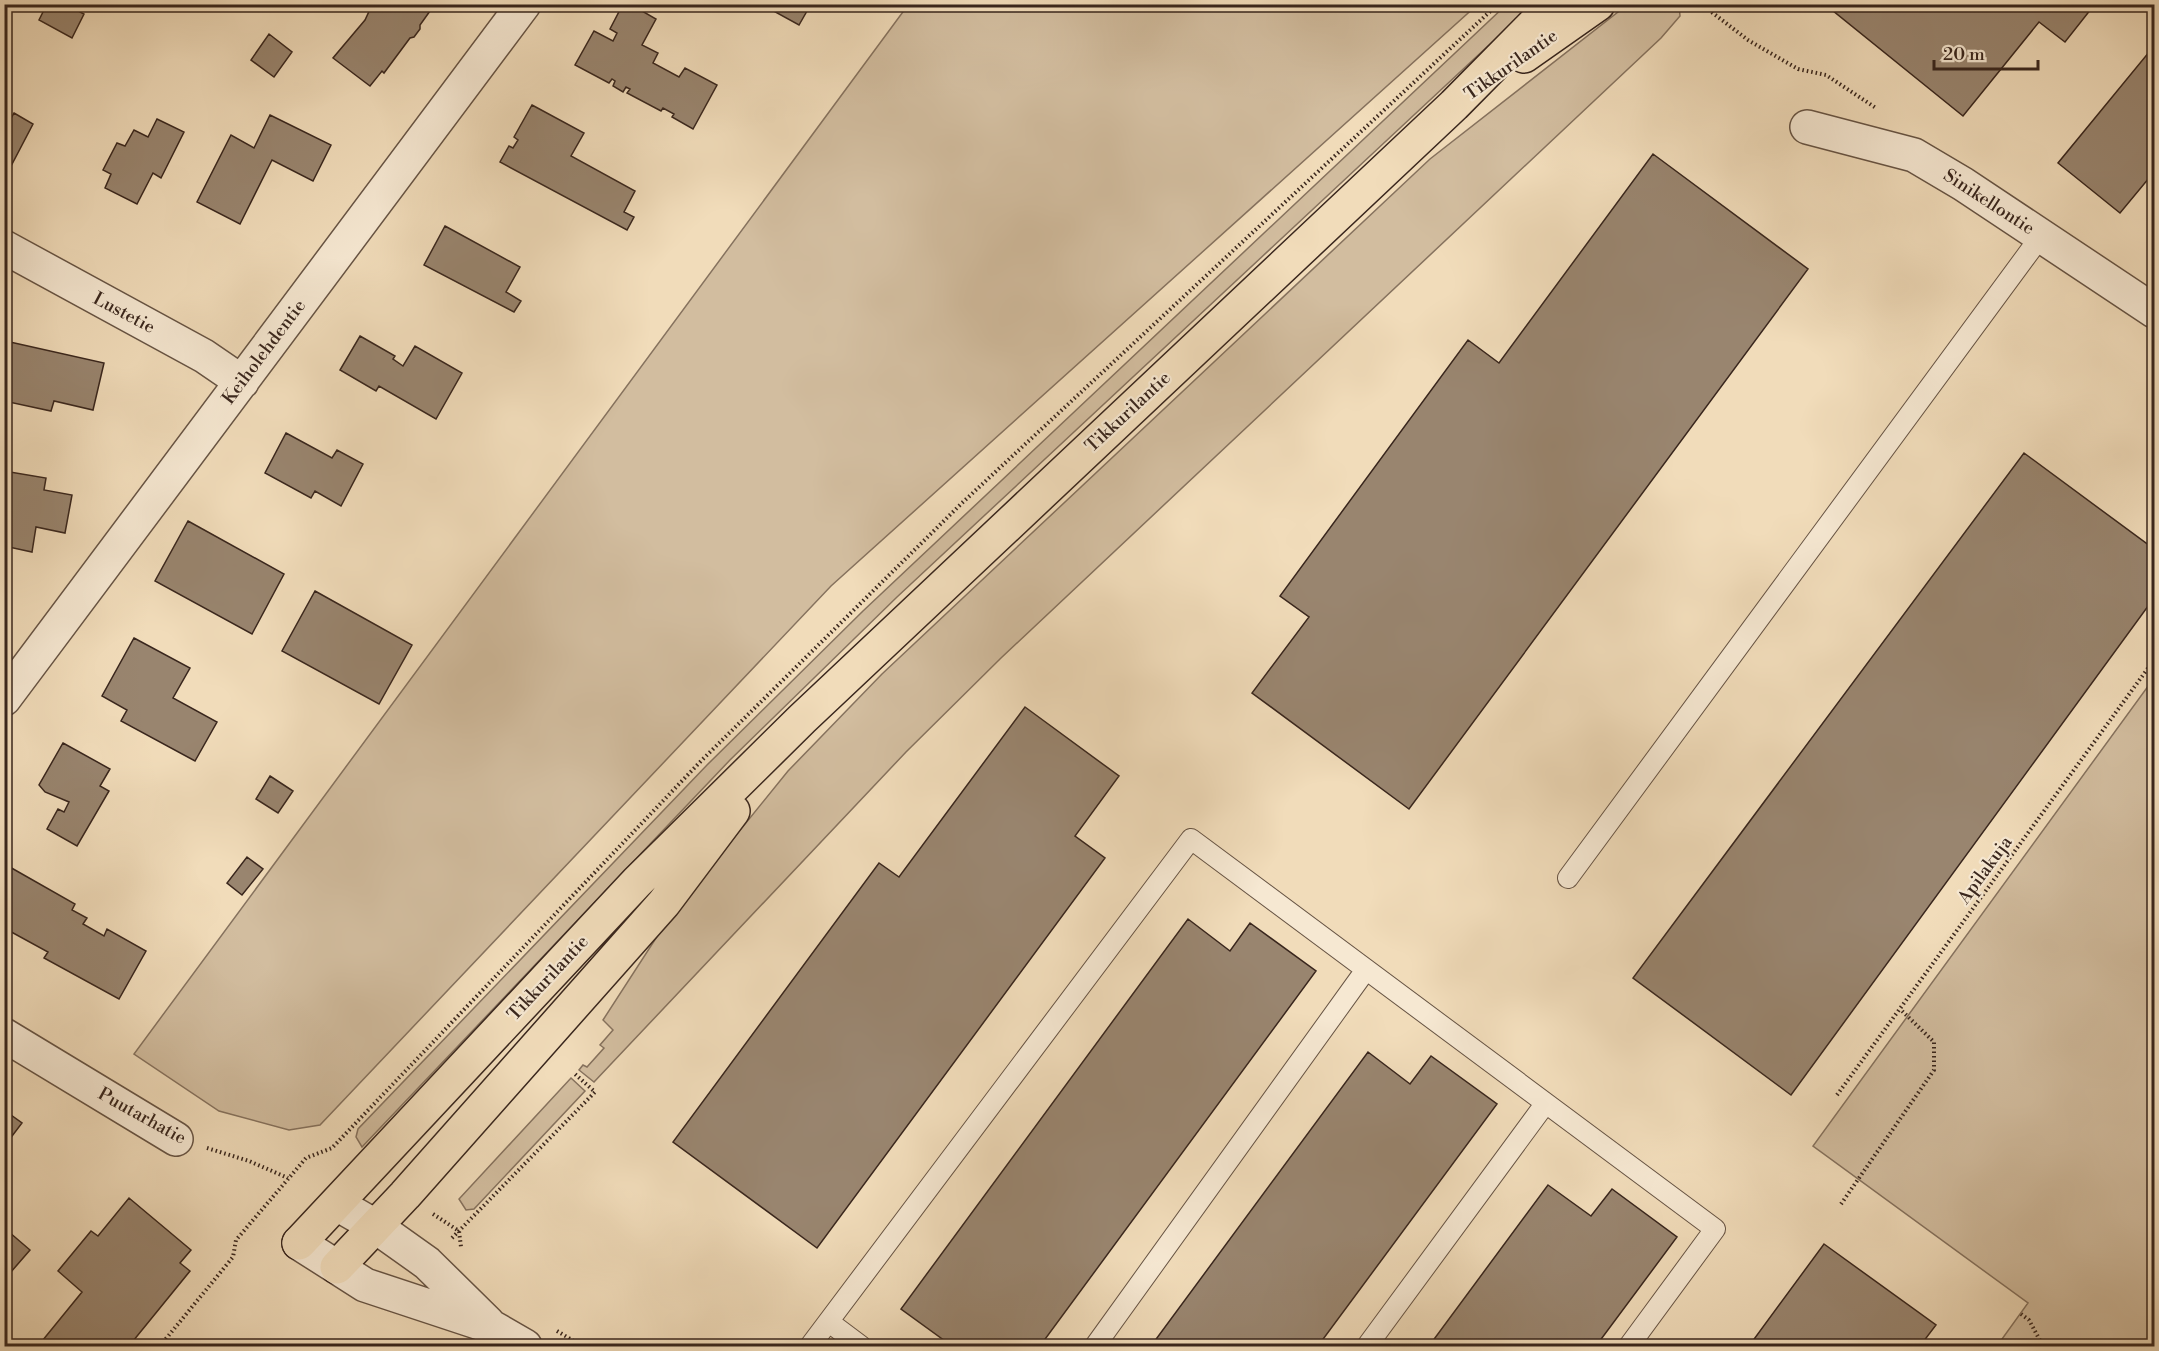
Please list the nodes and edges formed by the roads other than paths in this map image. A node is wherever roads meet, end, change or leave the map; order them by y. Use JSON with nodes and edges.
{"nodes":[{"id":1,"x":524,"y":4,"type":"edge"},
{"id":2,"x":1554,"y":4,"type":"edge"},
{"id":3,"x":1598,"y":4,"type":"edge"},
{"id":4,"x":1454,"y":105,"type":"junction"},
{"id":5,"x":1807,"y":127,"type":"dead end"},
{"id":6,"x":2041,"y":236,"type":"junction"},
{"id":7,"x":4,"y":247,"type":"edge"},
{"id":8,"x":2154,"y":311,"type":"edge"},
{"id":9,"x":242,"y":382,"type":"junction"},
{"id":10,"x":4,"y":699,"type":"edge"},
{"id":11,"x":802,"y":718,"type":"junction"},
{"id":12,"x":1568,"y":878,"type":"dead end"},
{"id":13,"x":1365,"y":971,"type":"junction"},
{"id":14,"x":4,"y":1035,"type":"edge"},
{"id":15,"x":1545,"y":1104,"type":"junction"},
{"id":16,"x":176,"y":1139,"type":"road end"},
{"id":17,"x":337,"y":1204,"type":"junction"},
{"id":18,"x":375,"y":1226,"type":"junction"},
{"id":19,"x":299,"y":1243,"type":"joint"},
{"id":20,"x":337,"y":1267,"type":"junction"},
{"id":21,"x":829,"y":1322,"type":"junction"},
{"id":22,"x":512,"y":1340,"type":"edge"},
{"id":23,"x":810,"y":1347,"type":"edge"},
{"id":24,"x":861,"y":1347,"type":"edge"},
{"id":25,"x":1095,"y":1347,"type":"edge"},
{"id":26,"x":1367,"y":1347,"type":"edge"},
{"id":27,"x":1629,"y":1347,"type":"edge"}],
"edges":[{"from":1,"to":9,"type":"street","name":"Keiholehdentie"},
{"from":2,"to":4,"type":"main road","name":"Tikkurilantie"},
{"from":3,"to":4,"type":"main road","name":"Tikkurilantie"},
{"from":4,"to":11,"type":"main road","name":"Tikkurilantie"},
{"from":5,"to":6,"type":"street","name":"Sinikellontie"},
{"from":6,"to":8,"type":"street","name":"Sinikellontie"},
{"from":6,"to":12,"type":"lane"},
{"from":7,"to":9,"type":"street","name":"Lustetie"},
{"from":9,"to":10,"type":"street","name":"Keiholehdentie"},
{"from":11,"to":17,"type":"main road","name":"Tikkurilantie"},
{"from":11,"to":18,"type":"main road","name":"Tikkurilantie"},
{"from":13,"to":15,"type":"lane"},
{"from":13,"to":21,"type":"lane"},
{"from":13,"to":25,"type":"lane"},
{"from":14,"to":16,"type":"street","name":"Puutarhatie"},
{"from":15,"to":26,"type":"lane"},
{"from":15,"to":27,"type":"lane"},
{"from":17,"to":18,"type":"street"},
{"from":17,"to":19,"type":"main road","name":"Tikkurilantie"},
{"from":18,"to":20,"type":"main road","name":"Tikkurilantie"},
{"from":18,"to":22,"type":"street"},
{"from":19,"to":20,"type":"street"},
{"from":20,"to":22,"type":"street"},
{"from":21,"to":23,"type":"lane"},
{"from":21,"to":24,"type":"lane"}]}
